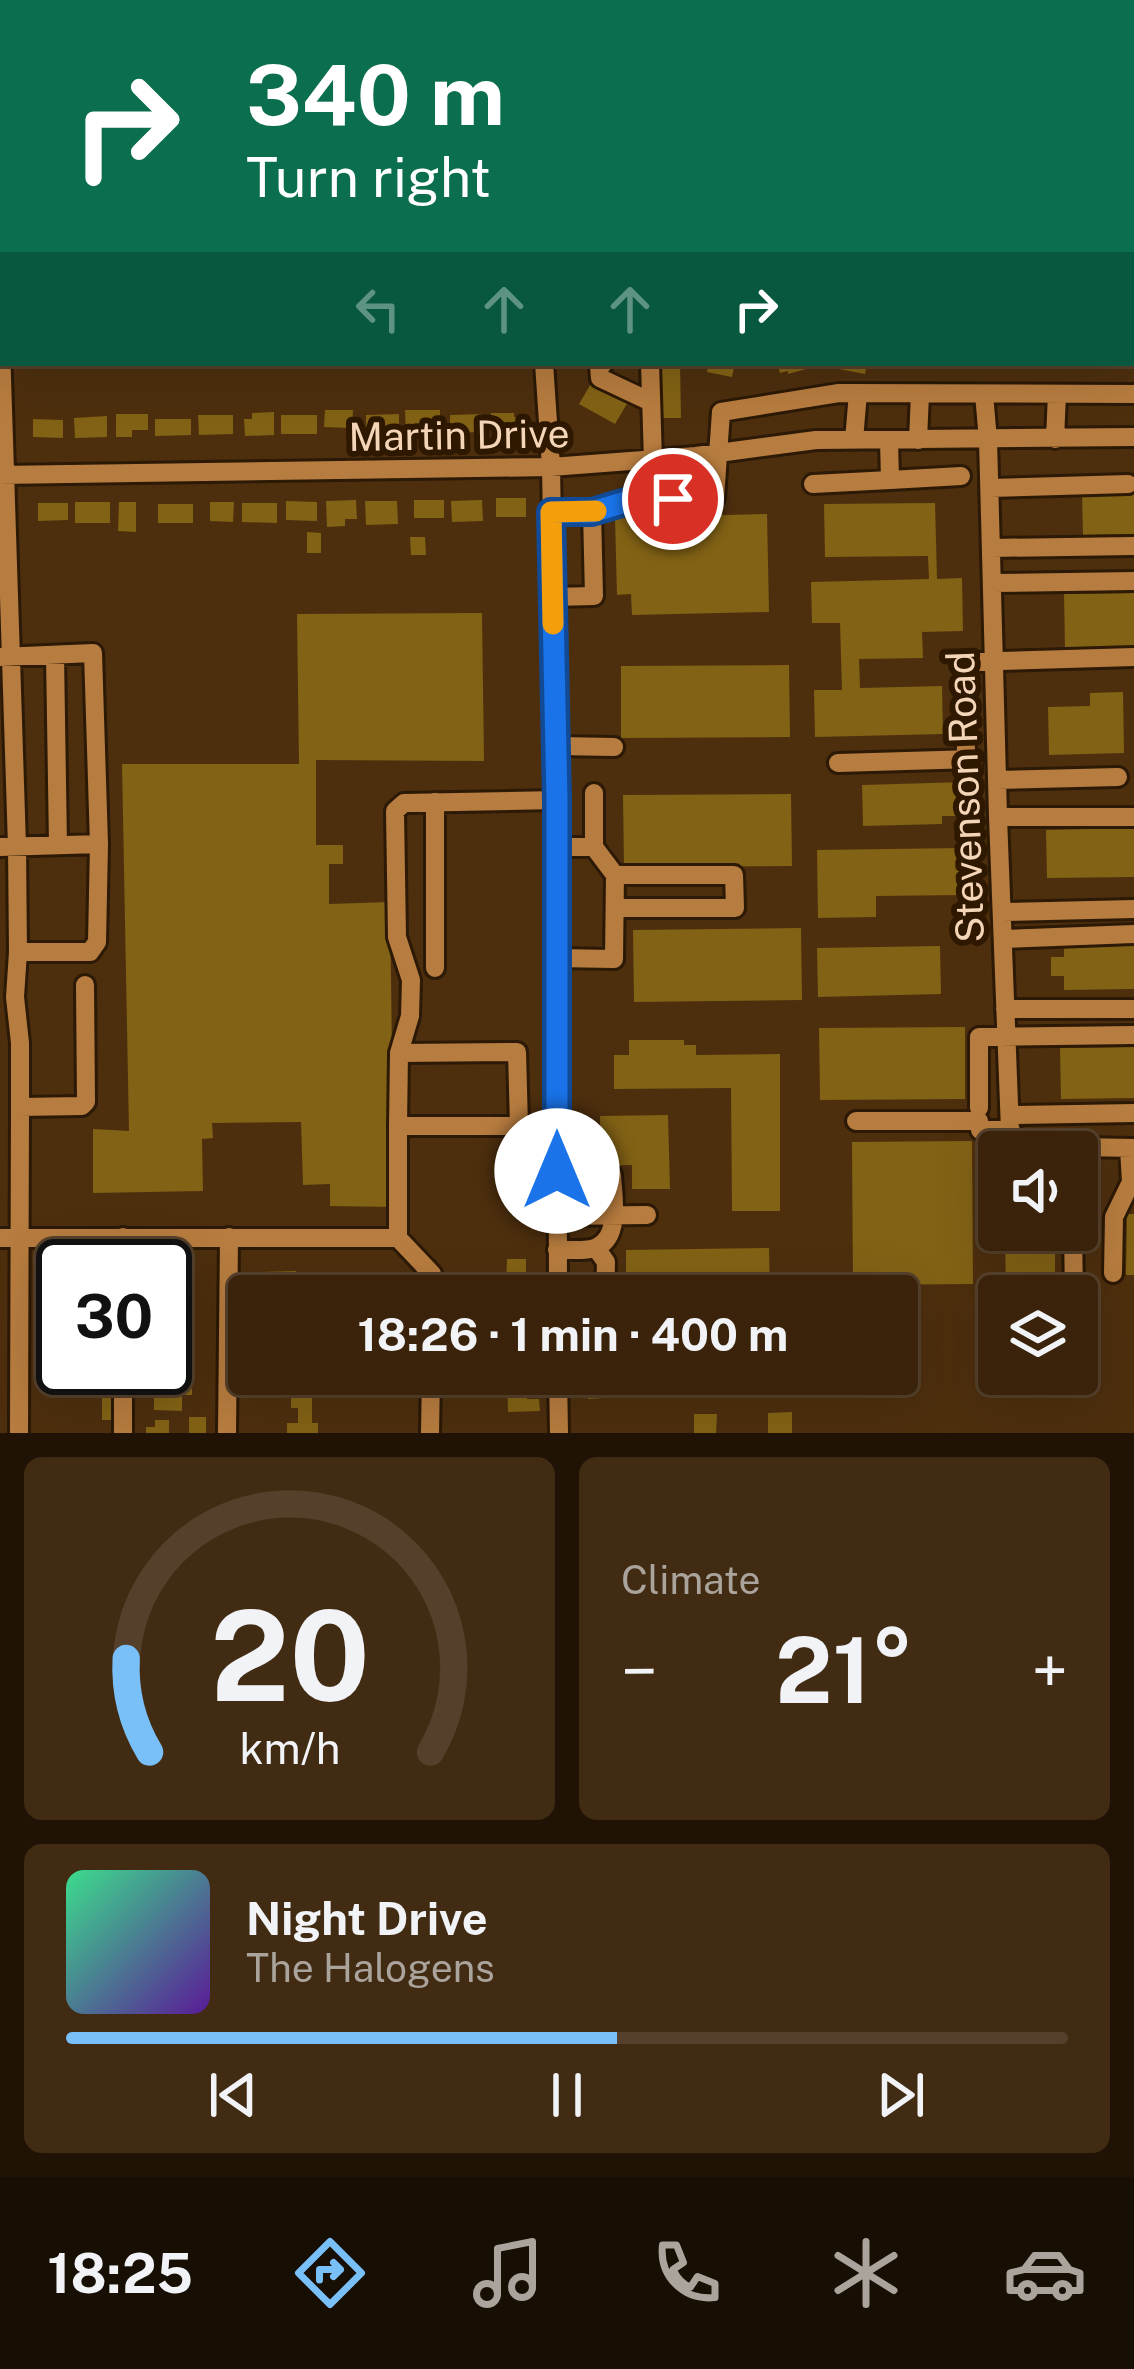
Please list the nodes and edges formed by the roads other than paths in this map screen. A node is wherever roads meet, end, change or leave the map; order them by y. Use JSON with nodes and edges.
{"nodes":[{"id":1,"x":544,"y":366,"type":"edge"},
{"id":2,"x":600,"y":366,"type":"edge"},
{"id":3,"x":650,"y":366,"type":"edge"},
{"id":4,"x":1,"y":370,"type":"edge"},
{"id":5,"x":859,"y":393,"type":"junction"},
{"id":6,"x":920,"y":394,"type":"junction"},
{"id":7,"x":984,"y":394,"type":"junction"},
{"id":8,"x":1057,"y":394,"type":"junction"},
{"id":9,"x":1134,"y":394,"type":"edge"},
{"id":10,"x":786,"y":401,"type":"junction"},
{"id":11,"x":651,"y":402,"type":"junction"},
{"id":12,"x":1134,"y":437,"type":"edge"},
{"id":13,"x":1055,"y":439,"type":"junction"},
{"id":14,"x":854,"y":440,"type":"junction"},
{"id":15,"x":889,"y":440,"type":"junction"},
{"id":16,"x":918,"y":440,"type":"junction"},
{"id":17,"x":988,"y":440,"type":"junction"},
{"id":18,"x":789,"y":443,"type":"junction"},
{"id":19,"x":718,"y":452,"type":"junction"},
{"id":20,"x":652,"y":460,"type":"junction"},
{"id":21,"x":551,"y":467,"type":"junction"},
{"id":22,"x":3,"y":475,"type":"edge"},
{"id":23,"x":961,"y":476,"type":"dead end"},
{"id":24,"x":890,"y":479,"type":"junction"},
{"id":25,"x":814,"y":484,"type":"dead end"},
{"id":26,"x":1128,"y":484,"type":"dead end"},
{"id":27,"x":990,"y":488,"type":"junction"},
{"id":28,"x":551,"y":512,"type":"junction"},
{"id":29,"x":592,"y":512,"type":"junction"},
{"id":30,"x":1134,"y":546,"type":"edge"},
{"id":31,"x":991,"y":548,"type":"junction"},
{"id":32,"x":1134,"y":581,"type":"edge"},
{"id":33,"x":992,"y":583,"type":"junction"},
{"id":34,"x":552,"y":597,"type":"junction"},
{"id":35,"x":56,"y":655,"type":"junction"},
{"id":36,"x":4,"y":657,"type":"edge"},
{"id":37,"x":1134,"y":657,"type":"edge"},
{"id":38,"x":994,"y":662,"type":"junction"},
{"id":39,"x":995,"y":722,"type":"junction"},
{"id":40,"x":965,"y":724,"type":"junction"},
{"id":41,"x":556,"y":746,"type":"junction"},
{"id":42,"x":614,"y":747,"type":"dead end"},
{"id":43,"x":996,"y":758,"type":"junction"},
{"id":44,"x":966,"y":759,"type":"junction"},
{"id":45,"x":838,"y":763,"type":"dead end"},
{"id":46,"x":1118,"y":777,"type":"dead end"},
{"id":47,"x":997,"y":780,"type":"junction"},
{"id":48,"x":594,"y":793,"type":"dead end"},
{"id":49,"x":557,"y":800,"type":"junction"},
{"id":50,"x":435,"y":802,"type":"junction"},
{"id":51,"x":998,"y":817,"type":"junction"},
{"id":52,"x":1134,"y":818,"type":"edge"},
{"id":53,"x":99,"y":844,"type":"junction"},
{"id":54,"x":58,"y":845,"type":"junction"},
{"id":55,"x":8,"y":846,"type":"edge"},
{"id":56,"x":557,"y":847,"type":"junction"},
{"id":57,"x":594,"y":847,"type":"junction"},
{"id":58,"x":615,"y":875,"type":"junction"},
{"id":59,"x":615,"y":908,"type":"junction"},
{"id":60,"x":1134,"y":909,"type":"edge"},
{"id":61,"x":1002,"y":912,"type":"junction"},
{"id":62,"x":1134,"y":934,"type":"edge"},
{"id":63,"x":1003,"y":939,"type":"junction"},
{"id":64,"x":17,"y":952,"type":"junction"},
{"id":65,"x":556,"y":958,"type":"junction"},
{"id":66,"x":435,"y":968,"type":"dead end"},
{"id":67,"x":85,"y":985,"type":"dead end"},
{"id":68,"x":1006,"y":1009,"type":"junction"},
{"id":69,"x":1134,"y":1009,"type":"edge"},
{"id":70,"x":1134,"y":1035,"type":"edge"},
{"id":71,"x":1007,"y":1037,"type":"junction"},
{"id":72,"x":10,"y":1043,"type":"edge"},
{"id":73,"x":399,"y":1053,"type":"junction"},
{"id":74,"x":20,"y":1107,"type":"junction"},
{"id":75,"x":1134,"y":1113,"type":"edge"},
{"id":76,"x":979,"y":1114,"type":"junction"},
{"id":77,"x":856,"y":1121,"type":"dead end"},
{"id":78,"x":1013,"y":1124,"type":"junction"},
{"id":79,"x":398,"y":1126,"type":"junction"},
{"id":80,"x":519,"y":1126,"type":"junction"},
{"id":81,"x":557,"y":1126,"type":"junction"},
{"id":82,"x":1030,"y":1131,"type":"edge"},
{"id":83,"x":1132,"y":1148,"type":"edge"},
{"id":84,"x":1098,"y":1149,"type":"edge"},
{"id":85,"x":612,"y":1174,"type":"dead end"},
{"id":86,"x":1132,"y":1182,"type":"edge"},
{"id":87,"x":647,"y":1215,"type":"dead end"},
{"id":88,"x":557,"y":1216,"type":"junction"},
{"id":89,"x":614,"y":1216,"type":"junction"},
{"id":90,"x":123,"y":1237,"type":"joint"},
{"id":91,"x":229,"y":1237,"type":"junction"},
{"id":92,"x":9,"y":1238,"type":"edge"},
{"id":93,"x":398,"y":1238,"type":"junction"},
{"id":94,"x":596,"y":1248,"type":"junction"},
{"id":95,"x":557,"y":1250,"type":"junction"},
{"id":96,"x":1113,"y":1273,"type":"dead end"},
{"id":97,"x":432,"y":1275,"type":"edge"},
{"id":98,"x":558,"y":1275,"type":"edge"},
{"id":99,"x":606,"y":1275,"type":"edge"},
{"id":100,"x":123,"y":1395,"type":"edge"},
{"id":101,"x":431,"y":1395,"type":"edge"},
{"id":102,"x":559,"y":1395,"type":"edge"},
{"id":103,"x":19,"y":1433,"type":"edge"},
{"id":104,"x":124,"y":1433,"type":"edge"},
{"id":105,"x":227,"y":1433,"type":"edge"},
{"id":106,"x":430,"y":1433,"type":"edge"},
{"id":107,"x":559,"y":1433,"type":"edge"}],
"edges":[{"from":1,"to":21,"type":"street"},
{"from":2,"to":11,"type":"street"},
{"from":3,"to":11,"type":"street"},
{"from":4,"to":22,"type":"street"},
{"from":5,"to":6,"type":"street"},
{"from":5,"to":10,"type":"street"},
{"from":5,"to":14,"type":"street"},
{"from":6,"to":7,"type":"street"},
{"from":6,"to":16,"type":"street"},
{"from":7,"to":8,"type":"street"},
{"from":7,"to":17,"type":"street","name":"Stevenson Road"},
{"from":8,"to":9,"type":"street"},
{"from":8,"to":13,"type":"street"},
{"from":10,"to":18,"type":"street"},
{"from":10,"to":19,"type":"street"},
{"from":11,"to":20,"type":"street"},
{"from":12,"to":13,"type":"street","name":"Martin Drive"},
{"from":13,"to":17,"type":"street","name":"Martin Drive"},
{"from":14,"to":15,"type":"street","name":"Martin Drive"},
{"from":14,"to":18,"type":"street","name":"Martin Drive"},
{"from":15,"to":16,"type":"street","name":"Martin Drive"},
{"from":15,"to":24,"type":"street"},
{"from":16,"to":17,"type":"street","name":"Martin Drive"},
{"from":17,"to":27,"type":"street","name":"Stevenson Road"},
{"from":18,"to":19,"type":"street","name":"Martin Drive"},
{"from":19,"to":20,"type":"street","name":"Martin Drive"},
{"from":19,"to":29,"type":"street"},
{"from":20,"to":21,"type":"street","name":"Martin Drive"},
{"from":21,"to":22,"type":"street","name":"Martin Drive"},
{"from":21,"to":28,"type":"street"},
{"from":22,"to":36,"type":"street"},
{"from":23,"to":24,"type":"street"},
{"from":24,"to":25,"type":"street"},
{"from":26,"to":27,"type":"street"},
{"from":27,"to":31,"type":"street","name":"Stevenson Road"},
{"from":28,"to":29,"type":"street"},
{"from":28,"to":34,"type":"street"},
{"from":29,"to":34,"type":"street"},
{"from":30,"to":31,"type":"street"},
{"from":31,"to":33,"type":"street","name":"Stevenson Road"},
{"from":32,"to":33,"type":"street"},
{"from":33,"to":38,"type":"street","name":"Stevenson Road"},
{"from":34,"to":41,"type":"street"},
{"from":35,"to":36,"type":"street"},
{"from":35,"to":53,"type":"street"},
{"from":35,"to":54,"type":"street"},
{"from":36,"to":55,"type":"street"},
{"from":37,"to":38,"type":"street"},
{"from":38,"to":39,"type":"street","name":"Stevenson Road"},
{"from":38,"to":40,"type":"street"},
{"from":39,"to":40,"type":"street"},
{"from":39,"to":43,"type":"street","name":"Stevenson Road"},
{"from":40,"to":44,"type":"street"},
{"from":41,"to":42,"type":"street"},
{"from":41,"to":49,"type":"street"},
{"from":43,"to":44,"type":"street"},
{"from":43,"to":47,"type":"street","name":"Stevenson Road"},
{"from":44,"to":45,"type":"street"},
{"from":46,"to":47,"type":"street"},
{"from":47,"to":51,"type":"street","name":"Stevenson Road"},
{"from":48,"to":57,"type":"street"},
{"from":49,"to":50,"type":"street"},
{"from":49,"to":56,"type":"street"},
{"from":50,"to":66,"type":"street"},
{"from":50,"to":73,"type":"street"},
{"from":51,"to":52,"type":"street"},
{"from":51,"to":61,"type":"street","name":"Stevenson Road"},
{"from":53,"to":54,"type":"street"},
{"from":53,"to":64,"type":"street"},
{"from":54,"to":55,"type":"street"},
{"from":55,"to":64,"type":"street"},
{"from":56,"to":57,"type":"street"},
{"from":56,"to":65,"type":"street"},
{"from":57,"to":58,"type":"street"},
{"from":58,"to":59,"type":"street"},
{"from":58,"to":59,"type":"street"},
{"from":59,"to":65,"type":"street"},
{"from":60,"to":61,"type":"street"},
{"from":61,"to":63,"type":"street","name":"Stevenson Road"},
{"from":62,"to":63,"type":"street"},
{"from":63,"to":68,"type":"street","name":"Stevenson Road"},
{"from":64,"to":72,"type":"street"},
{"from":65,"to":81,"type":"street"},
{"from":67,"to":74,"type":"street"},
{"from":68,"to":69,"type":"street"},
{"from":68,"to":71,"type":"street","name":"Stevenson Road"},
{"from":70,"to":71,"type":"street"},
{"from":71,"to":76,"type":"street"},
{"from":71,"to":78,"type":"street","name":"Stevenson Road"},
{"from":72,"to":74,"type":"street"},
{"from":73,"to":79,"type":"street"},
{"from":73,"to":80,"type":"street"},
{"from":74,"to":92,"type":"street"},
{"from":75,"to":78,"type":"street"},
{"from":76,"to":77,"type":"street"},
{"from":76,"to":78,"type":"street"},
{"from":78,"to":82,"type":"street"},
{"from":79,"to":80,"type":"street"},
{"from":79,"to":93,"type":"street"},
{"from":80,"to":81,"type":"street"},
{"from":81,"to":88,"type":"street"},
{"from":83,"to":84,"type":"street"},
{"from":83,"to":86,"type":"street"},
{"from":85,"to":89,"type":"street"},
{"from":86,"to":96,"type":"street"},
{"from":87,"to":89,"type":"street"},
{"from":88,"to":89,"type":"street"},
{"from":88,"to":95,"type":"street"},
{"from":89,"to":94,"type":"street"},
{"from":90,"to":91,"type":"street"},
{"from":90,"to":92,"type":"street"},
{"from":91,"to":93,"type":"street"},
{"from":91,"to":105,"type":"street"},
{"from":92,"to":103,"type":"street"},
{"from":93,"to":97,"type":"street"},
{"from":94,"to":95,"type":"street"},
{"from":94,"to":99,"type":"street"},
{"from":95,"to":98,"type":"street"},
{"from":100,"to":104,"type":"street"},
{"from":101,"to":106,"type":"street"},
{"from":102,"to":107,"type":"street"}]}
